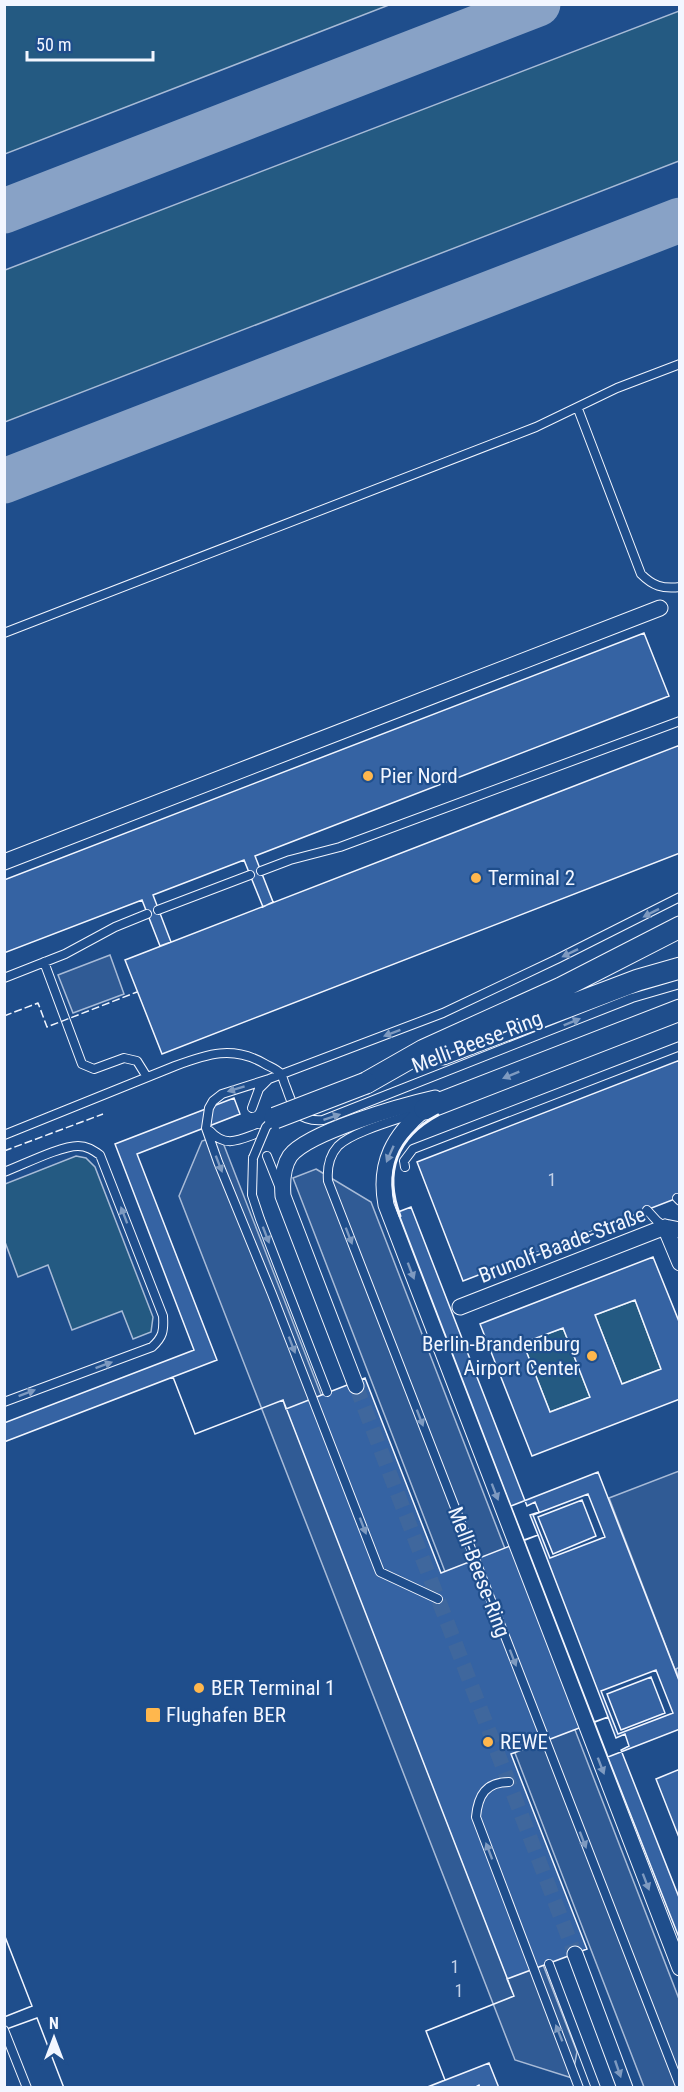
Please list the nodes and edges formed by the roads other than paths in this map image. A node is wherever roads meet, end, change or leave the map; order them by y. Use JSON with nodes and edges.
{"nodes":[{"id":1,"x":680,"y":364,"type":"edge"},
{"id":2,"x":578,"y":409,"type":"junction"},
{"id":3,"x":680,"y":587,"type":"edge"},
{"id":4,"x":660,"y":608,"type":"dead end"},
{"id":5,"x":4,"y":633,"type":"edge"},
{"id":6,"x":680,"y":721,"type":"edge"},
{"id":7,"x":4,"y":862,"type":"edge"},
{"id":8,"x":261,"y":871,"type":"dead end"},
{"id":9,"x":250,"y":875,"type":"dead end"},
{"id":10,"x":680,"y":897,"type":"edge"},
{"id":11,"x":158,"y":910,"type":"dead end"},
{"id":12,"x":147,"y":914,"type":"dead end"},
{"id":13,"x":680,"y":927,"type":"edge"},
{"id":14,"x":44,"y":962,"type":"junction"},
{"id":15,"x":680,"y":968,"type":"edge"},
{"id":16,"x":4,"y":978,"type":"edge"},
{"id":17,"x":680,"y":984,"type":"edge"},
{"id":18,"x":680,"y":1010,"type":"edge"},
{"id":19,"x":680,"y":1046,"type":"edge"},
{"id":20,"x":281,"y":1074,"type":"junction"},
{"id":21,"x":147,"y":1077,"type":"junction"},
{"id":22,"x":269,"y":1079,"type":"junction"},
{"id":23,"x":366,"y":1083,"type":"junction"},
{"id":24,"x":431,"y":1104,"type":"junction"},
{"id":25,"x":252,"y":1108,"type":"dead end"},
{"id":26,"x":275,"y":1118,"type":"joint"},
{"id":27,"x":207,"y":1128,"type":"junction"},
{"id":28,"x":258,"y":1133,"type":"dead end"},
{"id":29,"x":4,"y":1135,"type":"edge"},
{"id":30,"x":267,"y":1156,"type":"dead end"},
{"id":31,"x":405,"y":1167,"type":"dead end"},
{"id":32,"x":4,"y":1172,"type":"edge"},
{"id":33,"x":283,"y":1196,"type":"junction"},
{"id":34,"x":647,"y":1210,"type":"dead end"},
{"id":35,"x":672,"y":1228,"type":"edge"},
{"id":36,"x":680,"y":1263,"type":"edge"},
{"id":37,"x":460,"y":1307,"type":"dead end"},
{"id":38,"x":356,"y":1386,"type":"tunnel mouth"},
{"id":39,"x":327,"y":1392,"type":"dead end"},
{"id":40,"x":4,"y":1402,"type":"edge"},
{"id":41,"x":438,"y":1599,"type":"dead end"},
{"id":42,"x":509,"y":1782,"type":"dead end"},
{"id":43,"x":575,"y":1954,"type":"tunnel mouth"},
{"id":44,"x":549,"y":1964,"type":"dead end"},
{"id":45,"x":680,"y":1968,"type":"edge"},
{"id":46,"x":4,"y":2030,"type":"edge"},
{"id":47,"x":680,"y":2086,"type":"edge"},
{"id":48,"x":27,"y":2088,"type":"edge"},
{"id":49,"x":579,"y":2088,"type":"edge"},
{"id":50,"x":597,"y":2088,"type":"edge"},
{"id":51,"x":625,"y":2088,"type":"edge"}],
"edges":[{"from":1,"to":2,"type":"lane"},
{"from":2,"to":3,"type":"lane"},
{"from":2,"to":5,"type":"lane"},
{"from":4,"to":7,"type":"street"},
{"from":6,"to":8,"type":"lane"},
{"from":9,"to":11,"type":"lane"},
{"from":10,"to":20,"type":"lane","one_way":true},
{"from":12,"to":14,"type":"lane"},
{"from":13,"to":23,"type":"street"},
{"from":14,"to":16,"type":"lane"},
{"from":14,"to":21,"type":"lane"},
{"from":15,"to":23,"type":"street","name":"Melli-Beese-Ring"},
{"from":20,"to":17,"type":"lane","one_way":true},
{"from":18,"to":24,"type":"street","name":"Melli-Beese-Ring","one_way":true},
{"from":19,"to":31,"type":"lane"},
{"from":20,"to":21,"type":"lane"},
{"from":20,"to":22,"type":"lane"},
{"from":21,"to":29,"type":"lane"},
{"from":22,"to":25,"type":"lane"},
{"from":22,"to":27,"type":"lane","one_way":true},
{"from":23,"to":26,"type":"street","name":"Melli-Beese-Ring","bridge":true},
{"from":24,"to":33,"type":"street","name":"Melli-Beese-Ring"},
{"from":24,"to":45,"type":"street","name":"Melli-Beese-Ring","one_way":true},
{"from":24,"to":47,"type":"lane","name":"Melli-Beese-Ring","one_way":true},
{"from":26,"to":39,"type":"lane","one_way":true,"bridge":true},
{"from":27,"to":28,"type":"lane"},
{"from":27,"to":41,"type":"lane","one_way":true},
{"from":30,"to":33,"type":"lane"},
{"from":40,"to":32,"type":"lane","one_way":true},
{"from":33,"to":38,"type":"street","name":"Melli-Beese-Ring"},
{"from":34,"to":35,"type":"lane"},
{"from":35,"to":36,"type":"street"},
{"from":35,"to":37,"type":"street","name":"Brunolf-Baade-Straße"},
{"from":49,"to":42,"type":"lane","one_way":true},
{"from":43,"to":51,"type":"street","one_way":true},
{"from":44,"to":50,"type":"lane"},
{"from":46,"to":48,"type":"lane"}]}
